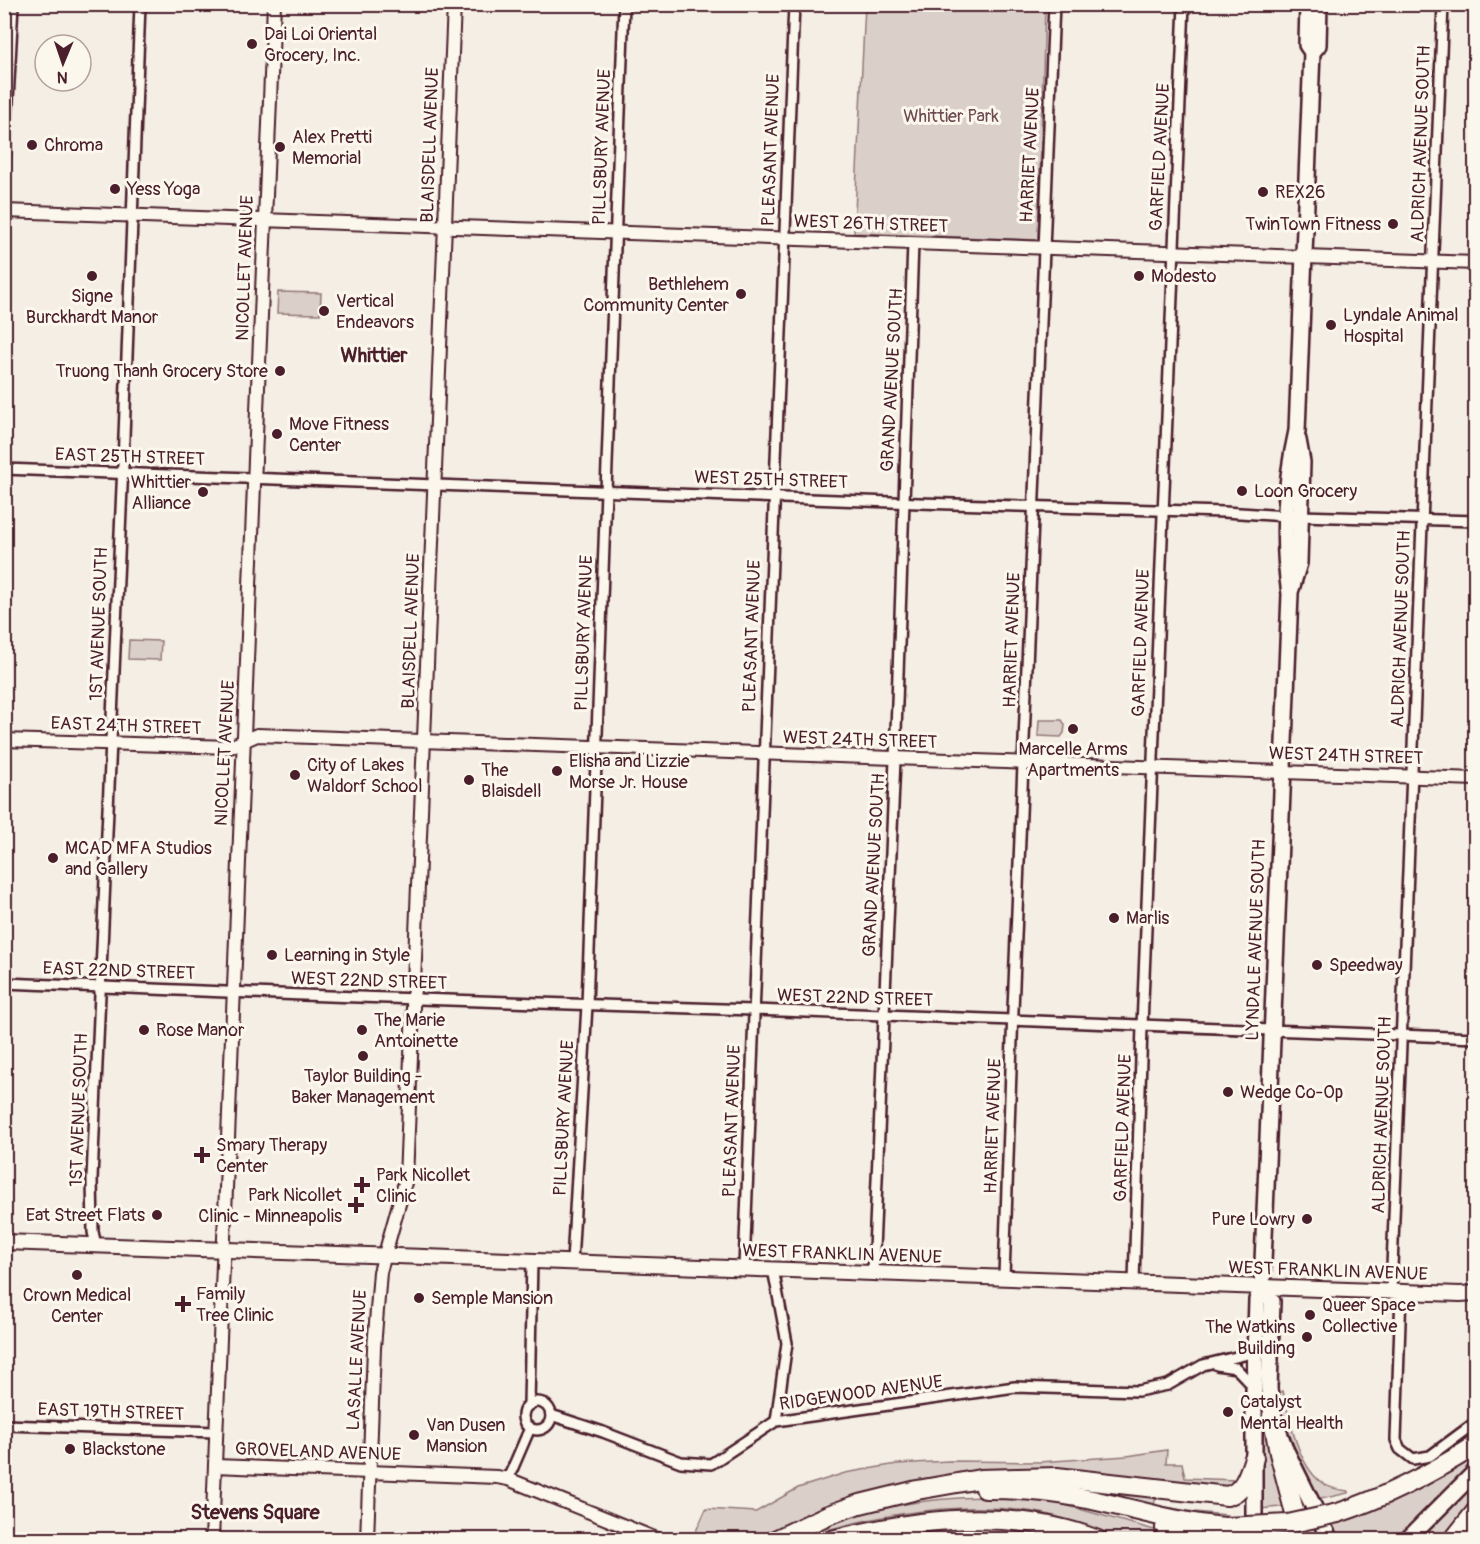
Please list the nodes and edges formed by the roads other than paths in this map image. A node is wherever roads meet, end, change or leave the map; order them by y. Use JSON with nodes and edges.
{"nodes":[{"id":1,"x":13,"y":4,"type":"edge"},
{"id":2,"x":140,"y":4,"type":"edge"},
{"id":3,"x":274,"y":4,"type":"edge"},
{"id":4,"x":454,"y":4,"type":"edge"},
{"id":5,"x":624,"y":4,"type":"edge"},
{"id":6,"x":794,"y":4,"type":"edge"},
{"id":7,"x":1054,"y":4,"type":"edge"},
{"id":8,"x":1184,"y":4,"type":"edge"},
{"id":9,"x":1308,"y":4,"type":"edge"},
{"id":10,"x":1319,"y":4,"type":"edge"},
{"id":11,"x":1443,"y":4,"type":"edge"},
{"id":12,"x":1312,"y":52,"type":"junction"},
{"id":13,"x":4,"y":178,"type":"edge"},
{"id":14,"x":4,"y":211,"type":"edge"},
{"id":15,"x":132,"y":216,"type":"junction"},
{"id":16,"x":265,"y":220,"type":"junction"},
{"id":17,"x":445,"y":227,"type":"junction"},
{"id":18,"x":616,"y":233,"type":"junction"},
{"id":19,"x":784,"y":239,"type":"junction"},
{"id":20,"x":914,"y":247,"type":"junction"},
{"id":21,"x":1043,"y":248,"type":"junction"},
{"id":22,"x":1173,"y":253,"type":"junction"},
{"id":23,"x":1304,"y":257,"type":"junction"},
{"id":24,"x":1433,"y":262,"type":"junction"},
{"id":25,"x":1476,"y":263,"type":"edge"},
{"id":26,"x":4,"y":469,"type":"edge"},
{"id":27,"x":122,"y":473,"type":"junction"},
{"id":28,"x":254,"y":477,"type":"junction"},
{"id":29,"x":435,"y":485,"type":"junction"},
{"id":30,"x":606,"y":490,"type":"junction"},
{"id":31,"x":774,"y":496,"type":"junction"},
{"id":32,"x":903,"y":502,"type":"junction"},
{"id":33,"x":1034,"y":506,"type":"junction"},
{"id":34,"x":1163,"y":510,"type":"junction"},
{"id":35,"x":1294,"y":516,"type":"junction"},
{"id":36,"x":1422,"y":519,"type":"junction"},
{"id":37,"x":1476,"y":521,"type":"edge"},
{"id":38,"x":4,"y":740,"type":"edge"},
{"id":39,"x":244,"y":741,"type":"junction"},
{"id":40,"x":425,"y":741,"type":"junction"},
{"id":41,"x":111,"y":744,"type":"junction"},
{"id":42,"x":596,"y":747,"type":"junction"},
{"id":43,"x":764,"y":754,"type":"junction"},
{"id":44,"x":895,"y":760,"type":"junction"},
{"id":45,"x":1023,"y":764,"type":"junction"},
{"id":46,"x":1153,"y":768,"type":"junction"},
{"id":47,"x":1282,"y":772,"type":"junction"},
{"id":48,"x":1412,"y":777,"type":"junction"},
{"id":49,"x":1476,"y":779,"type":"edge"},
{"id":50,"x":4,"y":983,"type":"edge"},
{"id":51,"x":100,"y":987,"type":"junction"},
{"id":52,"x":233,"y":992,"type":"junction"},
{"id":53,"x":413,"y":999,"type":"junction"},
{"id":54,"x":587,"y":1005,"type":"junction"},
{"id":55,"x":753,"y":1010,"type":"junction"},
{"id":56,"x":884,"y":1017,"type":"junction"},
{"id":57,"x":1012,"y":1021,"type":"junction"},
{"id":58,"x":1142,"y":1026,"type":"junction"},
{"id":59,"x":1272,"y":1030,"type":"junction"},
{"id":60,"x":1401,"y":1035,"type":"junction"},
{"id":61,"x":1476,"y":1038,"type":"edge"},
{"id":62,"x":4,"y":1242,"type":"edge"},
{"id":63,"x":96,"y":1245,"type":"junction"},
{"id":64,"x":223,"y":1250,"type":"junction"},
{"id":65,"x":386,"y":1256,"type":"junction"},
{"id":66,"x":531,"y":1261,"type":"junction"},
{"id":67,"x":572,"y":1262,"type":"junction"},
{"id":68,"x":744,"y":1268,"type":"junction"},
{"id":69,"x":773,"y":1269,"type":"junction"},
{"id":70,"x":873,"y":1273,"type":"junction"},
{"id":71,"x":1004,"y":1277,"type":"junction"},
{"id":72,"x":1134,"y":1282,"type":"junction"},
{"id":73,"x":1262,"y":1287,"type":"junction"},
{"id":74,"x":1396,"y":1292,"type":"junction"},
{"id":75,"x":1476,"y":1293,"type":"edge"},
{"id":76,"x":1460,"y":1294,"type":"junction"},
{"id":77,"x":1476,"y":1298,"type":"edge"},
{"id":78,"x":1256,"y":1338,"type":"junction"},
{"id":79,"x":1191,"y":1371,"type":"junction"},
{"id":80,"x":1254,"y":1387,"type":"junction"},
{"id":81,"x":529,"y":1405,"type":"junction"},
{"id":82,"x":551,"y":1415,"type":"junction"},
{"id":83,"x":1272,"y":1415,"type":"junction"},
{"id":84,"x":776,"y":1421,"type":"junction"},
{"id":85,"x":1476,"y":1422,"type":"edge"},
{"id":86,"x":4,"y":1425,"type":"edge"},
{"id":87,"x":530,"y":1428,"type":"junction"},
{"id":88,"x":216,"y":1432,"type":"junction"},
{"id":89,"x":1476,"y":1445,"type":"edge"},
{"id":90,"x":1254,"y":1458,"type":"junction"},
{"id":91,"x":215,"y":1466,"type":"junction"},
{"id":92,"x":1476,"y":1471,"type":"edge"},
{"id":93,"x":369,"y":1472,"type":"junction"},
{"id":94,"x":508,"y":1479,"type":"junction"},
{"id":95,"x":1009,"y":1490,"type":"junction"},
{"id":96,"x":863,"y":1503,"type":"junction"},
{"id":97,"x":1476,"y":1511,"type":"edge"},
{"id":98,"x":1476,"y":1530,"type":"edge"},
{"id":99,"x":212,"y":1539,"type":"edge"},
{"id":100,"x":367,"y":1539,"type":"edge"},
{"id":101,"x":660,"y":1539,"type":"edge"},
{"id":102,"x":775,"y":1539,"type":"edge"},
{"id":103,"x":832,"y":1539,"type":"edge"},
{"id":104,"x":1098,"y":1539,"type":"edge"},
{"id":105,"x":1201,"y":1539,"type":"edge"},
{"id":106,"x":1254,"y":1539,"type":"edge"},
{"id":107,"x":1297,"y":1539,"type":"edge"},
{"id":108,"x":1330,"y":1539,"type":"edge"},
{"id":109,"x":1407,"y":1539,"type":"edge"},
{"id":110,"x":1453,"y":1539,"type":"edge"},
{"id":111,"x":1470,"y":1539,"type":"edge"}],
"edges":[{"from":1,"to":13,"type":"street"},
{"from":2,"to":15,"type":"street","name":"1ST AVENUE SOUTH"},
{"from":3,"to":16,"type":"street","name":"NICOLLET AVENUE"},
{"from":4,"to":17,"type":"street","name":"BLAISDELL AVENUE"},
{"from":5,"to":18,"type":"street","name":"PILLSBURY AVENUE"},
{"from":6,"to":19,"type":"street","name":"PLEASANT AVENUE"},
{"from":7,"to":21,"type":"street","name":"HARRIET AVENUE"},
{"from":8,"to":22,"type":"street","name":"GARFIELD AVENUE"},
{"from":9,"to":12,"type":"main road","name":"LYNDALE AVENUE SOUTH"},
{"from":10,"to":12,"type":"main road","name":"LYNDALE AVENUE SOUTH"},
{"from":11,"to":24,"type":"street","name":"ALDRICH AVENUE SOUTH"},
{"from":12,"to":23,"type":"main road","name":"LYNDALE AVENUE SOUTH"},
{"from":14,"to":15,"type":"street","name":"WEST 26TH STREET"},
{"from":15,"to":16,"type":"street","name":"WEST 26TH STREET"},
{"from":15,"to":27,"type":"street","name":"1ST AVENUE SOUTH"},
{"from":16,"to":17,"type":"street","name":"WEST 26TH STREET"},
{"from":16,"to":28,"type":"street","name":"NICOLLET AVENUE"},
{"from":17,"to":18,"type":"street","name":"WEST 26TH STREET"},
{"from":17,"to":29,"type":"street","name":"BLAISDELL AVENUE"},
{"from":18,"to":19,"type":"street","name":"WEST 26TH STREET"},
{"from":18,"to":30,"type":"street","name":"PILLSBURY AVENUE"},
{"from":19,"to":20,"type":"street","name":"WEST 26TH STREET"},
{"from":19,"to":31,"type":"street","name":"PLEASANT AVENUE"},
{"from":20,"to":21,"type":"street","name":"WEST 26TH STREET"},
{"from":20,"to":32,"type":"street","name":"GRAND AVENUE SOUTH"},
{"from":21,"to":22,"type":"street","name":"WEST 26TH STREET"},
{"from":21,"to":33,"type":"street","name":"HARRIET AVENUE"},
{"from":22,"to":23,"type":"street","name":"WEST 26TH STREET"},
{"from":22,"to":34,"type":"street","name":"GARFIELD AVENUE"},
{"from":23,"to":24,"type":"street","name":"WEST 26TH STREET"},
{"from":23,"to":35,"type":"main road","name":"LYNDALE AVENUE SOUTH"},
{"from":24,"to":25,"type":"street","name":"WEST 26TH STREET"},
{"from":24,"to":36,"type":"street","name":"ALDRICH AVENUE SOUTH"},
{"from":26,"to":27,"type":"street","name":"EAST 25TH STREET"},
{"from":27,"to":28,"type":"street","name":"EAST 25TH STREET"},
{"from":27,"to":41,"type":"street","name":"1ST AVENUE SOUTH"},
{"from":28,"to":29,"type":"street","name":"WEST 25TH STREET"},
{"from":28,"to":39,"type":"street","name":"NICOLLET AVENUE"},
{"from":29,"to":30,"type":"street","name":"WEST 25TH STREET"},
{"from":29,"to":40,"type":"street","name":"BLAISDELL AVENUE"},
{"from":30,"to":31,"type":"street","name":"WEST 25TH STREET"},
{"from":30,"to":42,"type":"street","name":"PILLSBURY AVENUE"},
{"from":31,"to":32,"type":"street","name":"WEST 25TH STREET"},
{"from":31,"to":43,"type":"street","name":"PLEASANT AVENUE"},
{"from":32,"to":33,"type":"street","name":"WEST 25TH STREET"},
{"from":32,"to":44,"type":"street","name":"GRAND AVENUE SOUTH"},
{"from":33,"to":34,"type":"street","name":"WEST 25TH STREET"},
{"from":33,"to":45,"type":"street","name":"HARRIET AVENUE"},
{"from":34,"to":35,"type":"street","name":"WEST 25TH STREET"},
{"from":34,"to":46,"type":"street","name":"GARFIELD AVENUE"},
{"from":35,"to":36,"type":"street","name":"WEST 25TH STREET"},
{"from":35,"to":47,"type":"main road","name":"LYNDALE AVENUE SOUTH"},
{"from":36,"to":37,"type":"street","name":"WEST 25TH STREET"},
{"from":36,"to":48,"type":"street","name":"ALDRICH AVENUE SOUTH"},
{"from":38,"to":41,"type":"street","name":"EAST 24TH STREET"},
{"from":39,"to":40,"type":"street","name":"WEST 24TH STREET"},
{"from":39,"to":41,"type":"street","name":"EAST 24TH STREET"},
{"from":39,"to":52,"type":"street","name":"NICOLLET AVENUE"},
{"from":40,"to":42,"type":"street","name":"WEST 24TH STREET"},
{"from":40,"to":53,"type":"street","name":"BLAISDELL AVENUE"},
{"from":41,"to":51,"type":"street","name":"1ST AVENUE SOUTH"},
{"from":42,"to":43,"type":"street","name":"WEST 24TH STREET"},
{"from":42,"to":54,"type":"street","name":"PILLSBURY AVENUE"},
{"from":43,"to":44,"type":"street","name":"WEST 24TH STREET"},
{"from":43,"to":55,"type":"street","name":"PLEASANT AVENUE"},
{"from":44,"to":45,"type":"street","name":"WEST 24TH STREET"},
{"from":44,"to":56,"type":"street","name":"GRAND AVENUE SOUTH"},
{"from":45,"to":46,"type":"street","name":"WEST 24TH STREET"},
{"from":45,"to":57,"type":"street","name":"HARRIET AVENUE"},
{"from":46,"to":47,"type":"street","name":"WEST 24TH STREET"},
{"from":46,"to":58,"type":"street","name":"GARFIELD AVENUE"},
{"from":47,"to":48,"type":"street","name":"WEST 24TH STREET"},
{"from":47,"to":59,"type":"main road","name":"LYNDALE AVENUE SOUTH"},
{"from":48,"to":49,"type":"street","name":"WEST 24TH STREET"},
{"from":48,"to":60,"type":"street","name":"ALDRICH AVENUE SOUTH"},
{"from":50,"to":51,"type":"street","name":"EAST 22ND STREET"},
{"from":51,"to":52,"type":"street","name":"EAST 22ND STREET"},
{"from":51,"to":63,"type":"street","name":"1ST AVENUE SOUTH"},
{"from":52,"to":53,"type":"street","name":"WEST 22ND STREET"},
{"from":52,"to":64,"type":"street","name":"NICOLLET AVENUE"},
{"from":53,"to":54,"type":"street","name":"WEST 22ND STREET"},
{"from":53,"to":65,"type":"street","name":"BLAISDELL AVENUE"},
{"from":54,"to":55,"type":"street","name":"WEST 22ND STREET"},
{"from":54,"to":67,"type":"street","name":"PILLSBURY AVENUE"},
{"from":55,"to":56,"type":"street","name":"WEST 22ND STREET"},
{"from":55,"to":68,"type":"street","name":"PLEASANT AVENUE"},
{"from":56,"to":57,"type":"street","name":"WEST 22ND STREET"},
{"from":56,"to":70,"type":"street","name":"GRAND AVENUE SOUTH"},
{"from":57,"to":58,"type":"street","name":"WEST 22ND STREET"},
{"from":57,"to":71,"type":"street","name":"HARRIET AVENUE"},
{"from":58,"to":59,"type":"street","name":"WEST 22ND STREET"},
{"from":58,"to":72,"type":"street","name":"GARFIELD AVENUE"},
{"from":59,"to":60,"type":"street","name":"WEST 22ND STREET"},
{"from":59,"to":73,"type":"main road","name":"LYNDALE AVENUE SOUTH"},
{"from":60,"to":61,"type":"street","name":"WEST 22ND STREET"},
{"from":60,"to":74,"type":"street","name":"ALDRICH AVENUE SOUTH"},
{"from":62,"to":63,"type":"main road","name":"WEST FRANKLIN AVENUE"},
{"from":63,"to":64,"type":"main road","name":"WEST FRANKLIN AVENUE"},
{"from":64,"to":65,"type":"main road","name":"WEST FRANKLIN AVENUE"},
{"from":64,"to":88,"type":"street","name":"NICOLLET AVENUE"},
{"from":65,"to":66,"type":"main road","name":"WEST FRANKLIN AVENUE"},
{"from":65,"to":93,"type":"street","name":"LASALLE AVENUE"},
{"from":66,"to":67,"type":"main road","name":"WEST FRANKLIN AVENUE"},
{"from":66,"to":81,"type":"street"},
{"from":67,"to":68,"type":"main road","name":"WEST FRANKLIN AVENUE"},
{"from":68,"to":69,"type":"main road","name":"WEST FRANKLIN AVENUE"},
{"from":69,"to":70,"type":"main road","name":"WEST FRANKLIN AVENUE"},
{"from":69,"to":84,"type":"street"},
{"from":70,"to":71,"type":"main road","name":"WEST FRANKLIN AVENUE"},
{"from":71,"to":72,"type":"main road","name":"WEST FRANKLIN AVENUE"},
{"from":72,"to":73,"type":"main road","name":"WEST FRANKLIN AVENUE"},
{"from":73,"to":74,"type":"main road","name":"WEST FRANKLIN AVENUE"},
{"from":73,"to":78,"type":"main road"},
{"from":73,"to":83,"type":"main road"},
{"from":74,"to":76,"type":"main road","name":"WEST FRANKLIN AVENUE"},
{"from":74,"to":85,"type":"street","name":"ALDRICH AVENUE SOUTH"},
{"from":75,"to":76,"type":"main road","name":"WEST FRANKLIN AVENUE"},
{"from":76,"to":77,"type":"main road","name":"WEST FRANKLIN AVENUE"},
{"from":78,"to":79,"type":"street","name":"RIDGEWOOD AVENUE"},
{"from":78,"to":80,"type":"main road"},
{"from":79,"to":80,"type":"street","name":"RIDGEWOOD AVENUE"},
{"from":79,"to":84,"type":"street","name":"RIDGEWOOD AVENUE"},
{"from":80,"to":90,"type":"main road"},
{"from":81,"to":82,"type":"street"},
{"from":81,"to":87,"type":"street"},
{"from":82,"to":84,"type":"street","name":"RIDGEWOOD AVENUE"},
{"from":82,"to":87,"type":"street"},
{"from":83,"to":107,"type":"highway"},
{"from":83,"to":108,"type":"main road"},
{"from":86,"to":88,"type":"street","name":"EAST 19TH STREET"},
{"from":87,"to":94,"type":"street"},
{"from":88,"to":91,"type":"street","name":"NICOLLET AVENUE"},
{"from":89,"to":95,"type":"highway","bridge":true},
{"from":90,"to":96,"type":"highway"},
{"from":90,"to":106,"type":"main road"},
{"from":91,"to":93,"type":"street","name":"GROVELAND AVENUE"},
{"from":91,"to":99,"type":"street","name":"NICOLLET AVENUE"},
{"from":92,"to":109,"type":"main road"},
{"from":93,"to":94,"type":"street","name":"GROVELAND AVENUE"},
{"from":93,"to":100,"type":"street","name":"LASALLE AVENUE"},
{"from":94,"to":101,"type":"street","name":"GROVELAND AVENUE"},
{"from":95,"to":96,"type":"highway"},
{"from":95,"to":105,"type":"highway"},
{"from":96,"to":102,"type":"highway"},
{"from":97,"to":110,"type":"highway"},
{"from":98,"to":111,"type":"main road"},
{"from":103,"to":104,"type":"highway"}]}
